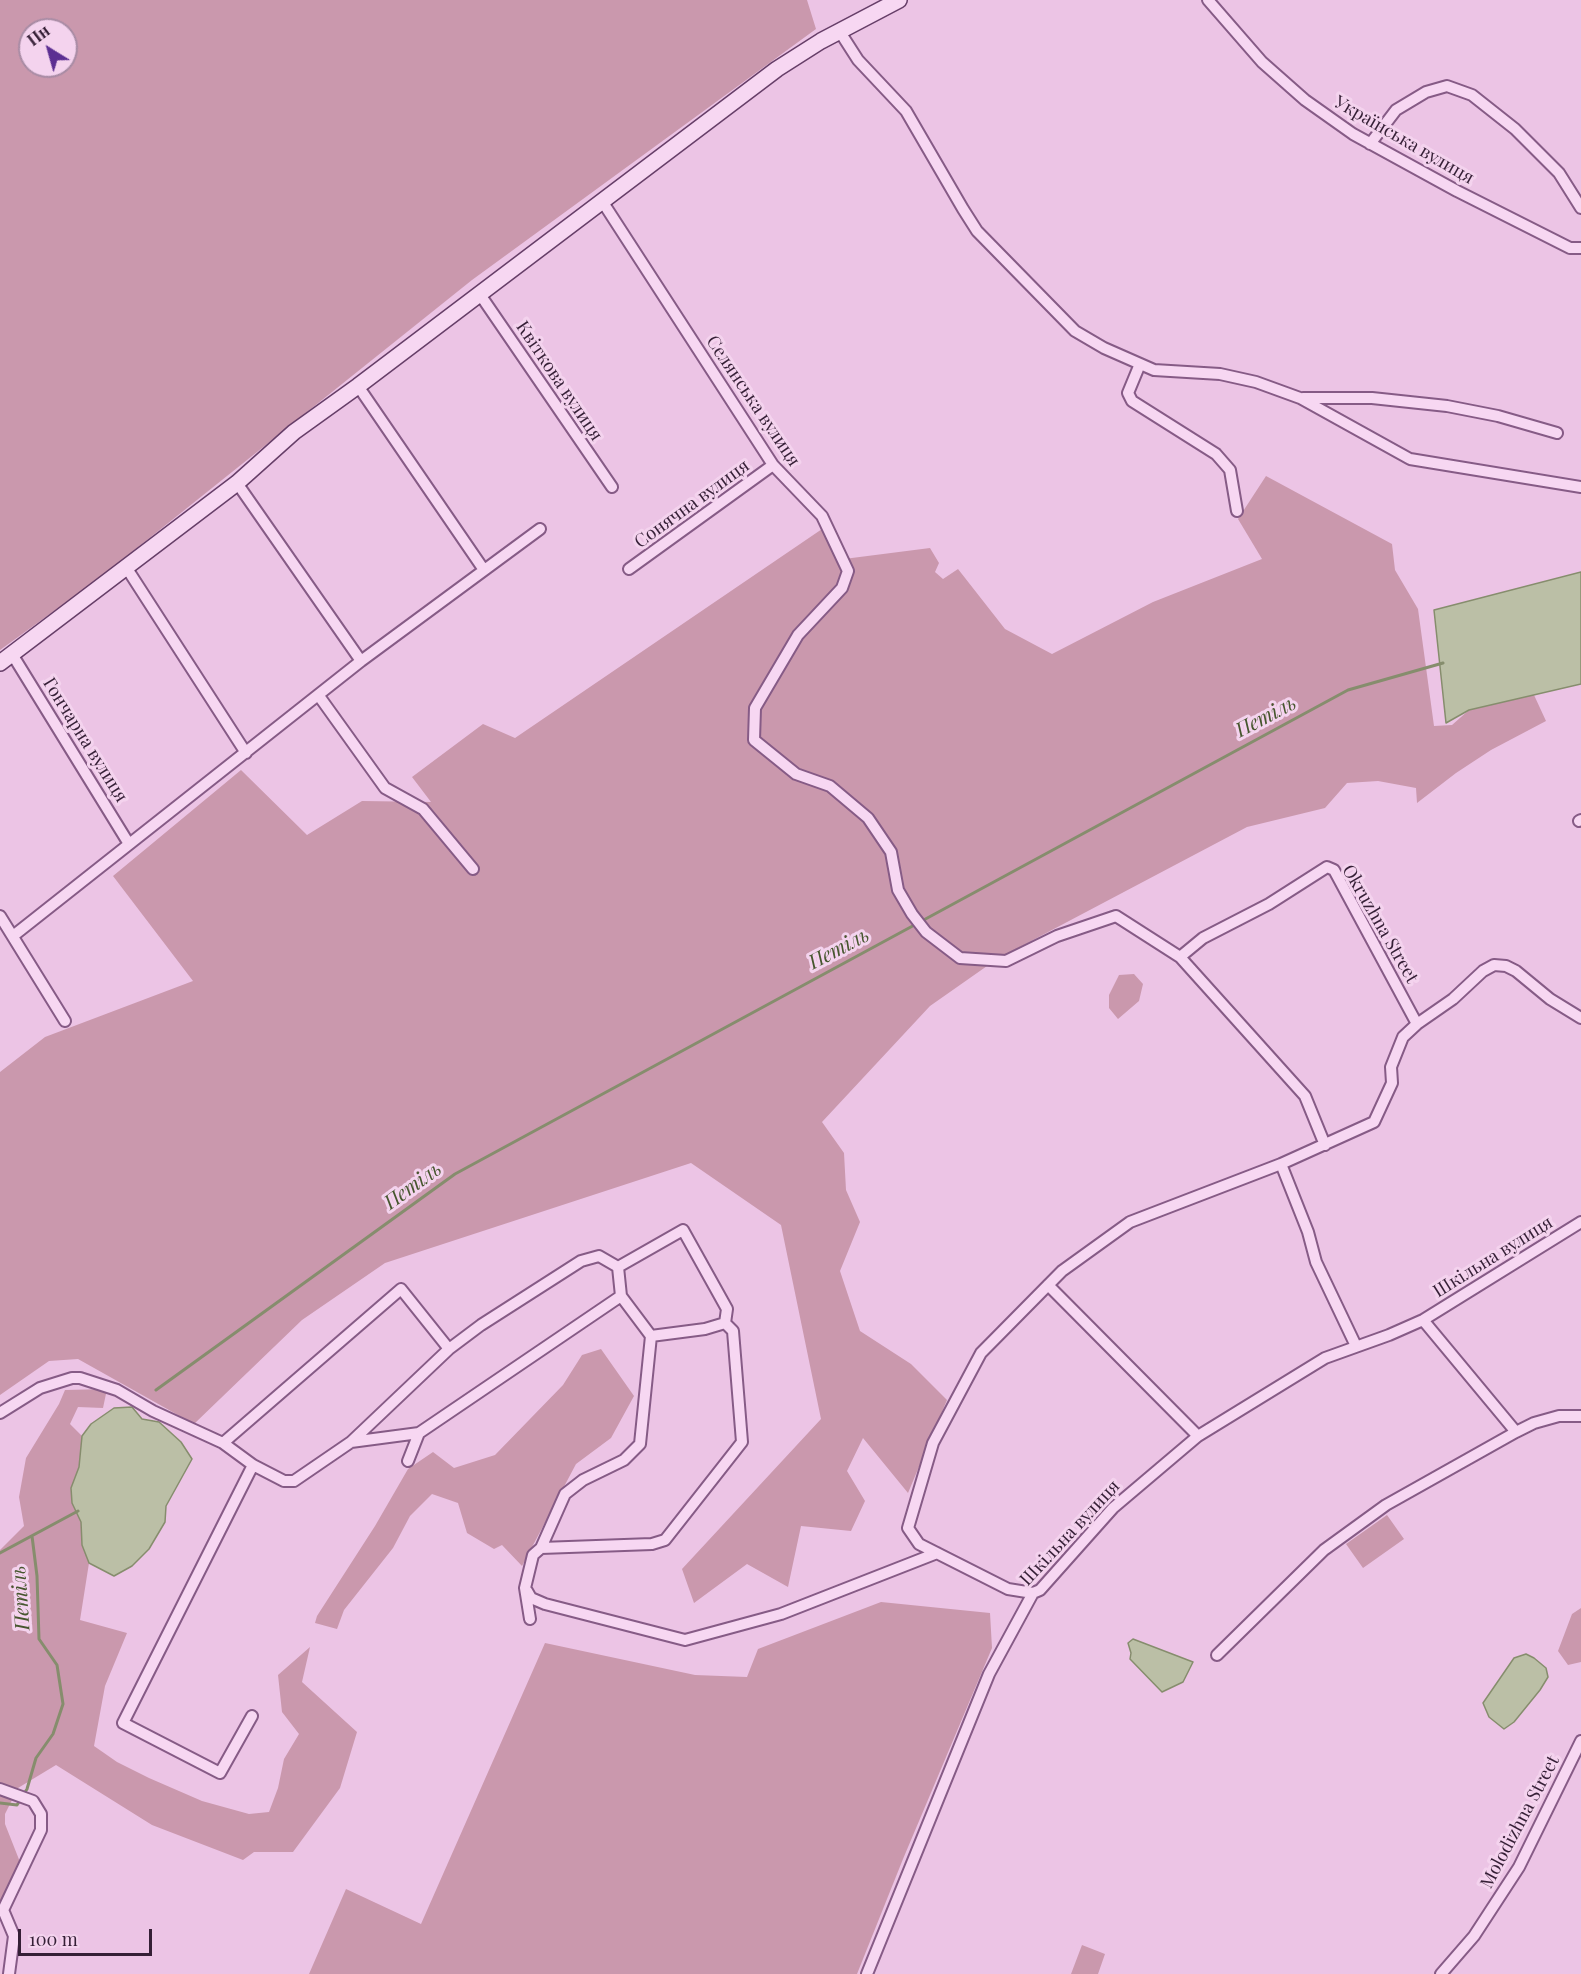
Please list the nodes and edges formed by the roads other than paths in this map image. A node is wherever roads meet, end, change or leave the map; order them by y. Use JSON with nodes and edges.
{"nodes":[{"id":1,"x":899,"y":0,"type":"edge"},
{"id":2,"x":1208,"y":0,"type":"edge"},
{"id":3,"x":840,"y":32,"type":"junction"},
{"id":4,"x":1370,"y":144,"type":"junction"},
{"id":5,"x":602,"y":201,"type":"junction"},
{"id":6,"x":1581,"y":208,"type":"edge"},
{"id":7,"x":1581,"y":248,"type":"edge"},
{"id":8,"x":479,"y":293,"type":"junction"},
{"id":9,"x":1140,"y":364,"type":"junction"},
{"id":10,"x":358,"y":386,"type":"junction"},
{"id":11,"x":1300,"y":398,"type":"junction"},
{"id":12,"x":1557,"y":433,"type":"dead end"},
{"id":13,"x":773,"y":465,"type":"junction"},
{"id":14,"x":237,"y":483,"type":"junction"},
{"id":15,"x":612,"y":487,"type":"dead end"},
{"id":16,"x":1581,"y":487,"type":"edge"},
{"id":17,"x":1237,"y":511,"type":"dead end"},
{"id":18,"x":540,"y":529,"type":"dead end"},
{"id":19,"x":126,"y":567,"type":"junction"},
{"id":20,"x":629,"y":569,"type":"dead end"},
{"id":21,"x":484,"y":570,"type":"junction"},
{"id":22,"x":6,"y":659,"type":"edge"},
{"id":23,"x":361,"y":661,"type":"junction"},
{"id":24,"x":319,"y":696,"type":"junction"},
{"id":25,"x":246,"y":753,"type":"junction"},
{"id":26,"x":129,"y":844,"type":"junction"},
{"id":27,"x":473,"y":869,"type":"dead end"},
{"id":28,"x":0,"y":916,"type":"edge"},
{"id":29,"x":13,"y":936,"type":"junction"},
{"id":30,"x":1180,"y":957,"type":"junction"},
{"id":31,"x":1581,"y":1018,"type":"edge"},
{"id":32,"x":65,"y":1021,"type":"dead end"},
{"id":33,"x":1417,"y":1024,"type":"junction"},
{"id":34,"x":1325,"y":1144,"type":"junction"},
{"id":35,"x":1281,"y":1164,"type":"junction"},
{"id":36,"x":1581,"y":1221,"type":"edge"},
{"id":37,"x":618,"y":1267,"type":"junction"},
{"id":38,"x":1048,"y":1285,"type":"junction"},
{"id":39,"x":621,"y":1296,"type":"junction"},
{"id":40,"x":1423,"y":1320,"type":"junction"},
{"id":41,"x":725,"y":1323,"type":"junction"},
{"id":42,"x":651,"y":1336,"type":"junction"},
{"id":43,"x":1356,"y":1346,"type":"junction"},
{"id":44,"x":449,"y":1349,"type":"junction"},
{"id":45,"x":0,"y":1413,"type":"edge"},
{"id":46,"x":1581,"y":1416,"type":"edge"},
{"id":47,"x":1516,"y":1432,"type":"junction"},
{"id":48,"x":419,"y":1433,"type":"junction"},
{"id":49,"x":1198,"y":1436,"type":"junction"},
{"id":50,"x":351,"y":1442,"type":"junction"},
{"id":51,"x":223,"y":1443,"type":"junction"},
{"id":52,"x":408,"y":1461,"type":"dead end"},
{"id":53,"x":254,"y":1465,"type":"junction"},
{"id":54,"x":541,"y":1548,"type":"junction"},
{"id":55,"x":937,"y":1553,"type":"junction"},
{"id":56,"x":525,"y":1588,"type":"junction"},
{"id":57,"x":1033,"y":1593,"type":"junction"},
{"id":58,"x":530,"y":1619,"type":"dead end"},
{"id":59,"x":1217,"y":1655,"type":"dead end"},
{"id":60,"x":252,"y":1716,"type":"dead end"},
{"id":61,"x":1581,"y":1741,"type":"edge"},
{"id":62,"x":0,"y":1789,"type":"edge"},
{"id":63,"x":9,"y":1974,"type":"edge"},
{"id":64,"x":867,"y":1974,"type":"edge"},
{"id":65,"x":1441,"y":1974,"type":"edge"}],
"edges":[{"from":1,"to":3,"type":"street"},
{"from":2,"to":4,"type":"street","name":"Українська вулиця"},
{"from":3,"to":5,"type":"street"},
{"from":3,"to":9,"type":"street"},
{"from":4,"to":6,"type":"street"},
{"from":4,"to":7,"type":"street","name":"Українська вулиця"},
{"from":5,"to":8,"type":"street"},
{"from":5,"to":13,"type":"street","name":"Селянська вулиця"},
{"from":8,"to":10,"type":"street"},
{"from":8,"to":15,"type":"street","name":"Квіткова вулиця"},
{"from":9,"to":11,"type":"street"},
{"from":9,"to":17,"type":"street"},
{"from":10,"to":14,"type":"street"},
{"from":10,"to":21,"type":"street"},
{"from":11,"to":12,"type":"street"},
{"from":11,"to":16,"type":"street"},
{"from":13,"to":20,"type":"street","name":"Сонячна вулиця"},
{"from":13,"to":30,"type":"street","name":"Селянська вулиця"},
{"from":14,"to":19,"type":"street"},
{"from":14,"to":23,"type":"street"},
{"from":18,"to":21,"type":"street"},
{"from":19,"to":22,"type":"street"},
{"from":19,"to":25,"type":"street"},
{"from":21,"to":23,"type":"street"},
{"from":22,"to":26,"type":"street","name":"Гончарна вулиця"},
{"from":23,"to":24,"type":"street"},
{"from":24,"to":25,"type":"street"},
{"from":24,"to":27,"type":"street"},
{"from":25,"to":26,"type":"street"},
{"from":26,"to":29,"type":"street"},
{"from":28,"to":29,"type":"street"},
{"from":29,"to":32,"type":"street"},
{"from":30,"to":33,"type":"street","name":"Okruzhna Street"},
{"from":30,"to":34,"type":"street"},
{"from":31,"to":33,"type":"street"},
{"from":33,"to":34,"type":"street"},
{"from":34,"to":35,"type":"street"},
{"from":35,"to":38,"type":"street"},
{"from":35,"to":43,"type":"street"},
{"from":36,"to":40,"type":"street","name":"Шкільна вулиця"},
{"from":37,"to":39,"type":"street"},
{"from":37,"to":41,"type":"street"},
{"from":37,"to":44,"type":"street"},
{"from":38,"to":49,"type":"street"},
{"from":38,"to":55,"type":"street"},
{"from":39,"to":42,"type":"street"},
{"from":39,"to":48,"type":"street"},
{"from":40,"to":43,"type":"street","name":"Шкільна вулиця"},
{"from":40,"to":47,"type":"street","name":"Шкільна вулиця"},
{"from":41,"to":42,"type":"street"},
{"from":41,"to":54,"type":"street"},
{"from":42,"to":54,"type":"street"},
{"from":43,"to":49,"type":"street","name":"Шкільна вулиця"},
{"from":44,"to":50,"type":"street"},
{"from":44,"to":51,"type":"street"},
{"from":45,"to":51,"type":"street"},
{"from":46,"to":47,"type":"street"},
{"from":47,"to":59,"type":"street"},
{"from":48,"to":50,"type":"street"},
{"from":48,"to":52,"type":"street"},
{"from":49,"to":57,"type":"street","name":"Шкільна вулиця"},
{"from":50,"to":53,"type":"street"},
{"from":51,"to":53,"type":"street"},
{"from":53,"to":60,"type":"street"},
{"from":54,"to":56,"type":"street"},
{"from":55,"to":56,"type":"street"},
{"from":55,"to":57,"type":"street"},
{"from":56,"to":58,"type":"street"},
{"from":57,"to":64,"type":"street","name":"Шкільна вулиця"},
{"from":61,"to":65,"type":"street","name":"Molodizhna Street"},
{"from":62,"to":63,"type":"street"}]}
